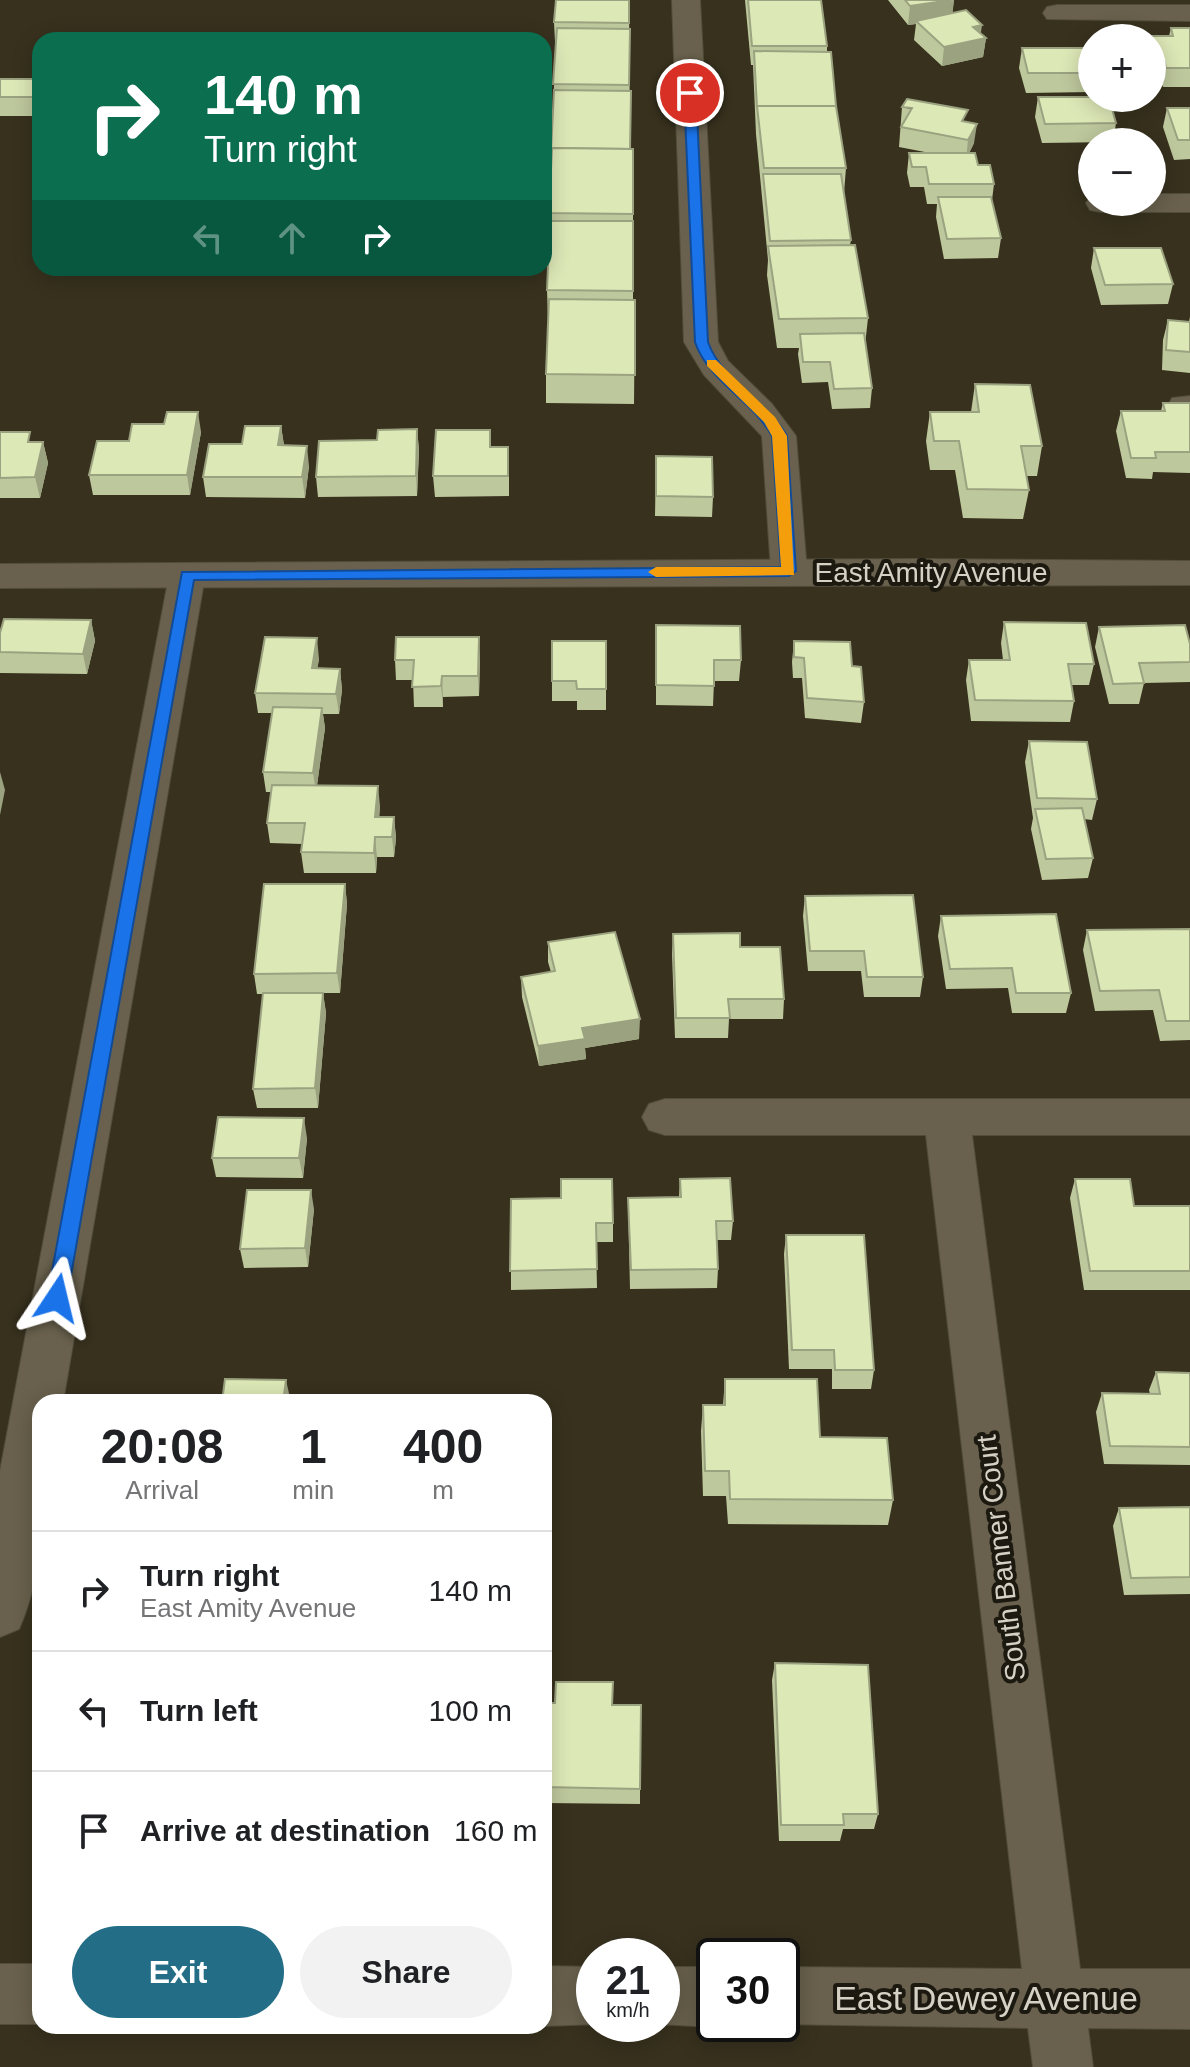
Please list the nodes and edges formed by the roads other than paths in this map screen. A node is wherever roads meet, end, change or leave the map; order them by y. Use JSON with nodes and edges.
{"nodes":[{"id":1,"x":686,"y":0,"type":"edge"},
{"id":2,"x":1057,"y":13,"type":"dead end"},
{"id":3,"x":1190,"y":13,"type":"edge"},
{"id":4,"x":1166,"y":203,"type":"edge"},
{"id":5,"x":1190,"y":203,"type":"edge"},
{"id":6,"x":789,"y":571,"type":"junction"},
{"id":7,"x":1190,"y":573,"type":"edge"},
{"id":8,"x":0,"y":576,"type":"edge"},
{"id":9,"x":187,"y":576,"type":"junction"},
{"id":10,"x":665,"y":1117,"type":"dead end"},
{"id":11,"x":947,"y":1117,"type":"junction"},
{"id":12,"x":1190,"y":1117,"type":"edge"},
{"id":13,"x":39,"y":1394,"type":"edge"},
{"id":14,"x":32,"y":1435,"type":"edge"},
{"id":15,"x":0,"y":1612,"type":"edge"},
{"id":16,"x":0,"y":1994,"type":"edge"},
{"id":17,"x":32,"y":1994,"type":"edge"},
{"id":18,"x":552,"y":1996,"type":"edge"},
{"id":19,"x":576,"y":1997,"type":"edge"},
{"id":20,"x":800,"y":1997,"type":"edge"},
{"id":21,"x":1055,"y":1998,"type":"junction"},
{"id":22,"x":1190,"y":1999,"type":"edge"},
{"id":23,"x":1063,"y":2067,"type":"edge"}],
"edges":[{"from":1,"to":6,"type":"street"},
{"from":2,"to":3,"type":"street"},
{"from":4,"to":5,"type":"street"},
{"from":6,"to":7,"type":"street","name":"East Amity Avenue"},
{"from":6,"to":9,"type":"street","name":"East Amity Avenue"},
{"from":8,"to":9,"type":"street","name":"East Amity Avenue"},
{"from":9,"to":13,"type":"street"},
{"from":10,"to":11,"type":"street"},
{"from":11,"to":12,"type":"street"},
{"from":11,"to":21,"type":"street","name":"South Banner Court"},
{"from":14,"to":15,"type":"street"},
{"from":16,"to":17,"type":"street"},
{"from":18,"to":19,"type":"street"},
{"from":20,"to":21,"type":"street","name":"East Dewey Avenue"},
{"from":21,"to":22,"type":"street","name":"East Dewey Avenue"},
{"from":21,"to":23,"type":"street","name":"South Banner Court"}]}
